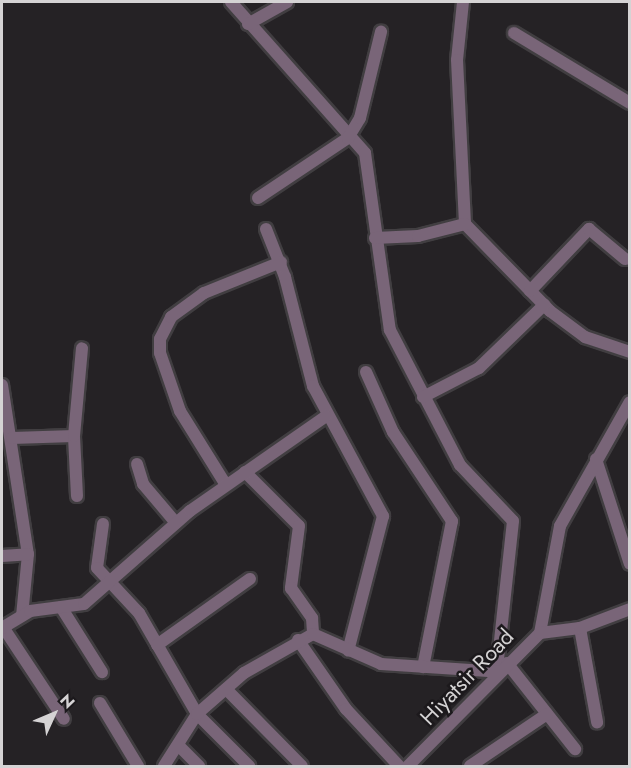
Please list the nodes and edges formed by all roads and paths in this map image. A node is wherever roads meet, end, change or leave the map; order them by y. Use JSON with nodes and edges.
{"nodes":[{"id":1,"x":231,"y":2,"type":"edge"},
{"id":2,"x":287,"y":2,"type":"edge"},
{"id":3,"x":463,"y":2,"type":"edge"},
{"id":4,"x":248,"y":24,"type":"junction"},
{"id":5,"x":381,"y":32,"type":"dead end"},
{"id":6,"x":514,"y":33,"type":"dead end"},
{"id":7,"x":630,"y":103,"type":"edge"},
{"id":8,"x":351,"y":140,"type":"junction"},
{"id":9,"x":258,"y":198,"type":"dead end"},
{"id":10,"x":465,"y":224,"type":"junction"},
{"id":11,"x":266,"y":229,"type":"dead end"},
{"id":12,"x":375,"y":238,"type":"junction"},
{"id":13,"x":625,"y":259,"type":"dead end"},
{"id":14,"x":280,"y":262,"type":"junction"},
{"id":15,"x":530,"y":291,"type":"junction"},
{"id":16,"x":544,"y":305,"type":"junction"},
{"id":17,"x":82,"y":348,"type":"dead end"},
{"id":18,"x":630,"y":352,"type":"edge"},
{"id":19,"x":366,"y":372,"type":"dead end"},
{"id":20,"x":2,"y":385,"type":"edge"},
{"id":21,"x":423,"y":397,"type":"junction"},
{"id":22,"x":630,"y":402,"type":"edge"},
{"id":23,"x":326,"y":416,"type":"junction"},
{"id":24,"x":74,"y":435,"type":"junction"},
{"id":25,"x":12,"y":438,"type":"junction"},
{"id":26,"x":596,"y":459,"type":"junction"},
{"id":27,"x":137,"y":464,"type":"dead end"},
{"id":28,"x":245,"y":472,"type":"junction"},
{"id":29,"x":226,"y":485,"type":"junction"},
{"id":30,"x":77,"y":496,"type":"dead end"},
{"id":31,"x":176,"y":523,"type":"junction"},
{"id":32,"x":103,"y":524,"type":"dead end"},
{"id":33,"x":28,"y":554,"type":"junction"},
{"id":34,"x":2,"y":556,"type":"edge"},
{"id":35,"x":630,"y":564,"type":"edge"},
{"id":36,"x":250,"y":579,"type":"dead end"},
{"id":37,"x":110,"y":581,"type":"junction"},
{"id":38,"x":61,"y":608,"type":"junction"},
{"id":39,"x":630,"y":609,"type":"edge"},
{"id":40,"x":22,"y":616,"type":"junction"},
{"id":41,"x":2,"y":628,"type":"edge"},
{"id":42,"x":580,"y":628,"type":"junction"},
{"id":43,"x":540,"y":633,"type":"junction"},
{"id":44,"x":314,"y":634,"type":"junction"},
{"id":45,"x":298,"y":640,"type":"junction"},
{"id":46,"x":157,"y":645,"type":"junction"},
{"id":47,"x":348,"y":651,"type":"junction"},
{"id":48,"x":423,"y":667,"type":"junction"},
{"id":49,"x":501,"y":668,"type":"junction"},
{"id":50,"x":102,"y":672,"type":"dead end"},
{"id":51,"x":226,"y":688,"type":"junction"},
{"id":52,"x":100,"y":703,"type":"dead end"},
{"id":53,"x":196,"y":714,"type":"junction"},
{"id":54,"x":547,"y":714,"type":"junction"},
{"id":55,"x":64,"y":719,"type":"dead end"},
{"id":56,"x":597,"y":722,"type":"dead end"},
{"id":57,"x":178,"y":745,"type":"junction"},
{"id":58,"x":575,"y":749,"type":"dead end"},
{"id":59,"x":138,"y":766,"type":"edge"},
{"id":60,"x":164,"y":766,"type":"edge"},
{"id":61,"x":200,"y":766,"type":"edge"},
{"id":62,"x":249,"y":766,"type":"edge"},
{"id":63,"x":302,"y":766,"type":"edge"},
{"id":64,"x":399,"y":766,"type":"edge"},
{"id":65,"x":408,"y":766,"type":"edge"},
{"id":66,"x":470,"y":766,"type":"edge"}],
"edges":[{"from":1,"to":4,"type":"street"},
{"from":2,"to":4,"type":"street"},
{"from":3,"to":10,"type":"street"},
{"from":4,"to":8,"type":"street"},
{"from":5,"to":8,"type":"street"},
{"from":6,"to":7,"type":"street"},
{"from":8,"to":9,"type":"street"},
{"from":8,"to":12,"type":"street"},
{"from":10,"to":12,"type":"street"},
{"from":10,"to":15,"type":"street"},
{"from":11,"to":14,"type":"street"},
{"from":12,"to":21,"type":"street"},
{"from":13,"to":15,"type":"street"},
{"from":14,"to":23,"type":"street"},
{"from":14,"to":29,"type":"street"},
{"from":15,"to":16,"type":"street"},
{"from":16,"to":18,"type":"street"},
{"from":16,"to":21,"type":"street"},
{"from":17,"to":24,"type":"street"},
{"from":19,"to":48,"type":"street"},
{"from":20,"to":25,"type":"street"},
{"from":21,"to":49,"type":"street"},
{"from":22,"to":26,"type":"street"},
{"from":23,"to":28,"type":"street"},
{"from":23,"to":47,"type":"street"},
{"from":24,"to":25,"type":"street"},
{"from":24,"to":30,"type":"street"},
{"from":25,"to":33,"type":"street"},
{"from":26,"to":35,"type":"street"},
{"from":26,"to":43,"type":"street"},
{"from":27,"to":31,"type":"street"},
{"from":28,"to":29,"type":"street"},
{"from":28,"to":44,"type":"street"},
{"from":29,"to":31,"type":"street"},
{"from":31,"to":37,"type":"street"},
{"from":32,"to":37,"type":"street"},
{"from":33,"to":34,"type":"street"},
{"from":33,"to":40,"type":"street"},
{"from":36,"to":46,"type":"street"},
{"from":37,"to":38,"type":"street"},
{"from":37,"to":46,"type":"street"},
{"from":38,"to":40,"type":"street"},
{"from":38,"to":50,"type":"street"},
{"from":39,"to":42,"type":"street","name":"Hiyatsir Road"},
{"from":40,"to":41,"type":"street"},
{"from":41,"to":55,"type":"street"},
{"from":42,"to":43,"type":"street","name":"Hiyatsir Road"},
{"from":42,"to":56,"type":"street"},
{"from":43,"to":49,"type":"street","name":"Hiyatsir Road"},
{"from":44,"to":45,"type":"street"},
{"from":44,"to":47,"type":"street"},
{"from":45,"to":51,"type":"street"},
{"from":45,"to":64,"type":"street"},
{"from":46,"to":53,"type":"street"},
{"from":47,"to":48,"type":"street"},
{"from":48,"to":49,"type":"street"},
{"from":49,"to":54,"type":"street"},
{"from":49,"to":65,"type":"street","name":"Hiyatsir Road"},
{"from":51,"to":53,"type":"street"},
{"from":51,"to":63,"type":"street"},
{"from":52,"to":59,"type":"street"},
{"from":53,"to":57,"type":"street"},
{"from":53,"to":62,"type":"street"},
{"from":54,"to":58,"type":"street"},
{"from":54,"to":66,"type":"street"},
{"from":57,"to":60,"type":"street"},
{"from":57,"to":61,"type":"street"}]}
